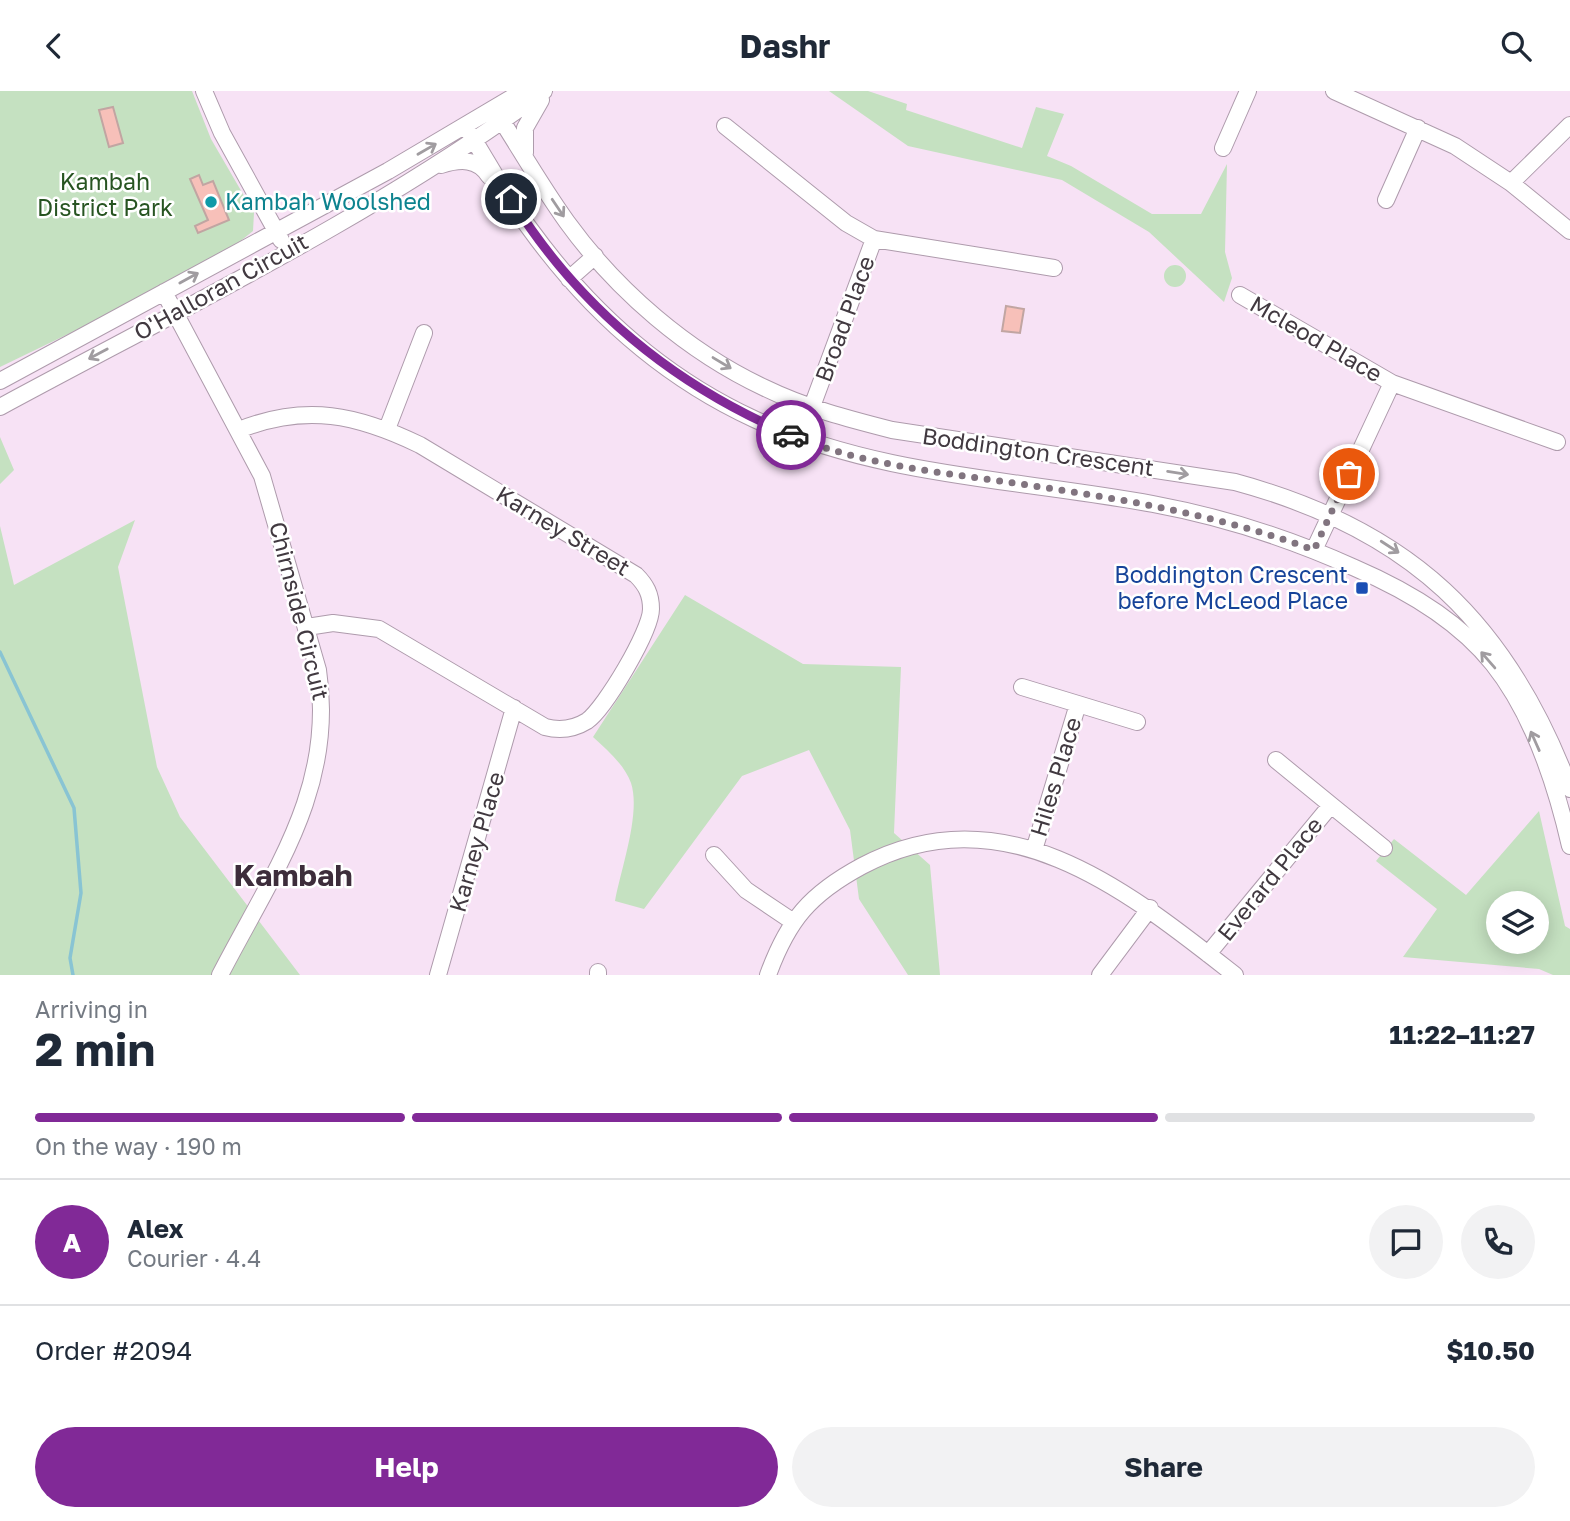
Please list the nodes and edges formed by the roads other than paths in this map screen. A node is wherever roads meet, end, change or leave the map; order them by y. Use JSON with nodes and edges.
{"nodes":[{"id":1,"x":204,"y":91,"type":"edge"},
{"id":2,"x":523,"y":91,"type":"edge"},
{"id":3,"x":544,"y":91,"type":"edge"},
{"id":4,"x":550,"y":91,"type":"edge"},
{"id":5,"x":1248,"y":91,"type":"edge"},
{"id":6,"x":1345,"y":93,"type":"edge"},
{"id":7,"x":499,"y":116,"type":"junction"},
{"id":8,"x":1570,"y":125,"type":"edge"},
{"id":9,"x":725,"y":126,"type":"dead end"},
{"id":10,"x":1418,"y":128,"type":"junction"},
{"id":11,"x":470,"y":133,"type":"junction"},
{"id":12,"x":1223,"y":148,"type":"dead end"},
{"id":13,"x":525,"y":155,"type":"junction"},
{"id":14,"x":429,"y":169,"type":"junction"},
{"id":15,"x":1511,"y":183,"type":"junction"},
{"id":16,"x":511,"y":199,"type":"junction"},
{"id":17,"x":1386,"y":201,"type":"dead end"},
{"id":18,"x":276,"y":231,"type":"junction"},
{"id":19,"x":1570,"y":231,"type":"edge"},
{"id":20,"x":874,"y":239,"type":"junction"},
{"id":21,"x":287,"y":251,"type":"junction"},
{"id":22,"x":594,"y":256,"type":"junction"},
{"id":23,"x":1054,"y":268,"type":"dead end"},
{"id":24,"x":569,"y":279,"type":"junction"},
{"id":25,"x":164,"y":292,"type":"junction"},
{"id":26,"x":1240,"y":295,"type":"dead end"},
{"id":27,"x":176,"y":312,"type":"junction"},
{"id":28,"x":424,"y":333,"type":"dead end"},
{"id":29,"x":0,"y":381,"type":"edge"},
{"id":30,"x":1392,"y":383,"type":"junction"},
{"id":31,"x":0,"y":407,"type":"edge"},
{"id":32,"x":812,"y":407,"type":"junction"},
{"id":33,"x":387,"y":429,"type":"junction"},
{"id":34,"x":239,"y":430,"type":"junction"},
{"id":35,"x":800,"y":439,"type":"junction"},
{"id":36,"x":1557,"y":442,"type":"dead end"},
{"id":37,"x":1331,"y":514,"type":"junction"},
{"id":38,"x":1314,"y":550,"type":"junction"},
{"id":39,"x":307,"y":627,"type":"junction"},
{"id":40,"x":1022,"y":687,"type":"dead end"},
{"id":41,"x":1078,"y":704,"type":"junction"},
{"id":42,"x":514,"y":708,"type":"junction"},
{"id":43,"x":1137,"y":722,"type":"dead end"},
{"id":44,"x":1276,"y":760,"type":"dead end"},
{"id":45,"x":1561,"y":771,"type":"edge"},
{"id":46,"x":1331,"y":805,"type":"junction"},
{"id":47,"x":1570,"y":846,"type":"edge"},
{"id":48,"x":1384,"y":848,"type":"dead end"},
{"id":49,"x":1034,"y":850,"type":"junction"},
{"id":50,"x":715,"y":855,"type":"dead end"},
{"id":51,"x":1150,"y":908,"type":"junction"},
{"id":52,"x":792,"y":921,"type":"junction"},
{"id":53,"x":1208,"y":954,"type":"junction"},
{"id":54,"x":220,"y":975,"type":"edge"},
{"id":55,"x":438,"y":975,"type":"edge"},
{"id":56,"x":768,"y":975,"type":"edge"},
{"id":57,"x":1100,"y":975,"type":"edge"},
{"id":58,"x":1235,"y":975,"type":"edge"}],
"edges":[{"from":1,"to":18,"type":"street"},
{"from":2,"to":7,"type":"street","name":"O'Halloran Circuit"},
{"from":3,"to":7,"type":"street","name":"O'Halloran Circuit"},
{"from":4,"to":13,"type":"street"},
{"from":5,"to":12,"type":"street"},
{"from":6,"to":10,"type":"street"},
{"from":7,"to":11,"type":"street","name":"O'Halloran Circuit"},
{"from":7,"to":13,"type":"street","name":"Boddington Crescent"},
{"from":8,"to":15,"type":"street"},
{"from":9,"to":20,"type":"street","name":"Broad Place"},
{"from":10,"to":15,"type":"street"},
{"from":10,"to":17,"type":"street"},
{"from":11,"to":14,"type":"street","name":"O'Halloran Circuit"},
{"from":11,"to":16,"type":"street","name":"Boddington Crescent"},
{"from":18,"to":11,"type":"street","name":"O'Halloran Circuit","one_way":true},
{"from":13,"to":22,"type":"street","name":"Boddington Crescent","one_way":true},
{"from":14,"to":16,"type":"street"},
{"from":14,"to":21,"type":"street","name":"O'Halloran Circuit"},
{"from":15,"to":19,"type":"street"},
{"from":16,"to":24,"type":"street","name":"Boddington Crescent"},
{"from":18,"to":21,"type":"street"},
{"from":25,"to":18,"type":"street","name":"O'Halloran Circuit","one_way":true},
{"from":20,"to":23,"type":"street","name":"Broad Place"},
{"from":20,"to":32,"type":"street","name":"Broad Place"},
{"from":21,"to":27,"type":"street","name":"O'Halloran Circuit"},
{"from":22,"to":24,"type":"street"},
{"from":22,"to":32,"type":"street","name":"Boddington Crescent","one_way":true},
{"from":24,"to":35,"type":"street","name":"Boddington Crescent"},
{"from":25,"to":27,"type":"street","name":"Chirnside Circuit"},
{"from":25,"to":29,"type":"street","name":"O'Halloran Circuit"},
{"from":26,"to":30,"type":"street","name":"Mcleod Place"},
{"from":27,"to":31,"type":"street","name":"O'Halloran Circuit","one_way":true},
{"from":27,"to":34,"type":"street","name":"Chirnside Circuit"},
{"from":28,"to":33,"type":"street"},
{"from":30,"to":36,"type":"street","name":"Mcleod Place"},
{"from":30,"to":37,"type":"street","name":"Mcleod Place"},
{"from":32,"to":35,"type":"street","name":"Broad Place"},
{"from":32,"to":37,"type":"street","name":"Boddington Crescent","one_way":true},
{"from":33,"to":34,"type":"street","name":"Karney Street"},
{"from":33,"to":42,"type":"street","name":"Karney Street"},
{"from":34,"to":39,"type":"street","name":"Chirnside Circuit"},
{"from":35,"to":38,"type":"street","name":"Boddington Crescent"},
{"from":37,"to":38,"type":"street","name":"Mcleod Place"},
{"from":37,"to":45,"type":"street","name":"Boddington Crescent","one_way":true},
{"from":45,"to":38,"type":"street","name":"Boddington Crescent","one_way":true},
{"from":39,"to":42,"type":"street","name":"Karney Street"},
{"from":39,"to":54,"type":"street","name":"Chirnside Circuit"},
{"from":40,"to":41,"type":"street","name":"Hiles Place"},
{"from":41,"to":43,"type":"street","name":"Hiles Place"},
{"from":41,"to":49,"type":"street","name":"Hiles Place"},
{"from":42,"to":55,"type":"street","name":"Karney Place"},
{"from":44,"to":46,"type":"street","name":"Everard Place"},
{"from":45,"to":47,"type":"street","name":"Boddington Crescent"},
{"from":46,"to":48,"type":"street","name":"Everard Place"},
{"from":46,"to":53,"type":"street","name":"Everard Place"},
{"from":49,"to":51,"type":"street"},
{"from":49,"to":52,"type":"street"},
{"from":50,"to":52,"type":"street"},
{"from":51,"to":53,"type":"street"},
{"from":51,"to":57,"type":"street"},
{"from":52,"to":56,"type":"street"},
{"from":53,"to":58,"type":"street"}]}
